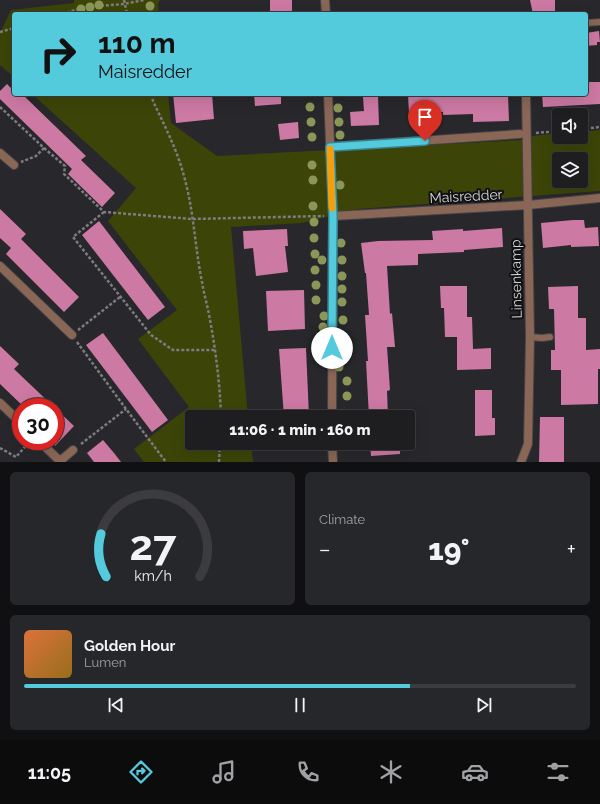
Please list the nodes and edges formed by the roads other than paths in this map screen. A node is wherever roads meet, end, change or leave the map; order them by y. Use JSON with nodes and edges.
{"nodes":[{"id":1,"x":325,"y":0,"type":"edge"},
{"id":2,"x":326,"y":12,"type":"edge"},
{"id":3,"x":600,"y":22,"type":"edge"},
{"id":4,"x":588,"y":23,"type":"edge"},
{"id":5,"x":328,"y":96,"type":"edge"},
{"id":6,"x":526,"y":96,"type":"edge"},
{"id":7,"x":520,"y":134,"type":"dead end"},
{"id":8,"x":330,"y":147,"type":"junction"},
{"id":9,"x":0,"y":153,"type":"edge"},
{"id":10,"x":14,"y":165,"type":"road end"},
{"id":11,"x":600,"y":198,"type":"edge"},
{"id":12,"x":528,"y":205,"type":"junction"},
{"id":13,"x":333,"y":216,"type":"junction"},
{"id":14,"x":0,"y":266,"type":"edge"},
{"id":15,"x":72,"y":335,"type":"road end"},
{"id":16,"x":530,"y":337,"type":"junction"},
{"id":17,"x":550,"y":337,"type":"dead end"},
{"id":18,"x":0,"y":403,"type":"edge"},
{"id":19,"x":332,"y":410,"type":"edge"},
{"id":20,"x":12,"y":414,"type":"edge"},
{"id":21,"x":48,"y":450,"type":"edge"},
{"id":22,"x":73,"y":450,"type":"road end"},
{"id":23,"x":332,"y":450,"type":"edge"},
{"id":24,"x":333,"y":462,"type":"edge"},
{"id":25,"x":521,"y":462,"type":"edge"}],
"edges":[{"from":1,"to":2,"type":"street"},
{"from":3,"to":4,"type":"lane"},
{"from":5,"to":8,"type":"street"},
{"from":6,"to":12,"type":"street","name":"Linsenkamp"},
{"from":7,"to":8,"type":"street"},
{"from":8,"to":13,"type":"street"},
{"from":9,"to":10,"type":"street"},
{"from":11,"to":12,"type":"street","name":"Maisredder"},
{"from":12,"to":13,"type":"street","name":"Maisredder"},
{"from":12,"to":16,"type":"street","name":"Linsenkamp"},
{"from":13,"to":19,"type":"street"},
{"from":14,"to":15,"type":"street"},
{"from":16,"to":17,"type":"lane"},
{"from":16,"to":25,"type":"street","name":"Linsenkamp"},
{"from":18,"to":20,"type":"street"},
{"from":21,"to":22,"type":"street"},
{"from":23,"to":24,"type":"street"}]}
